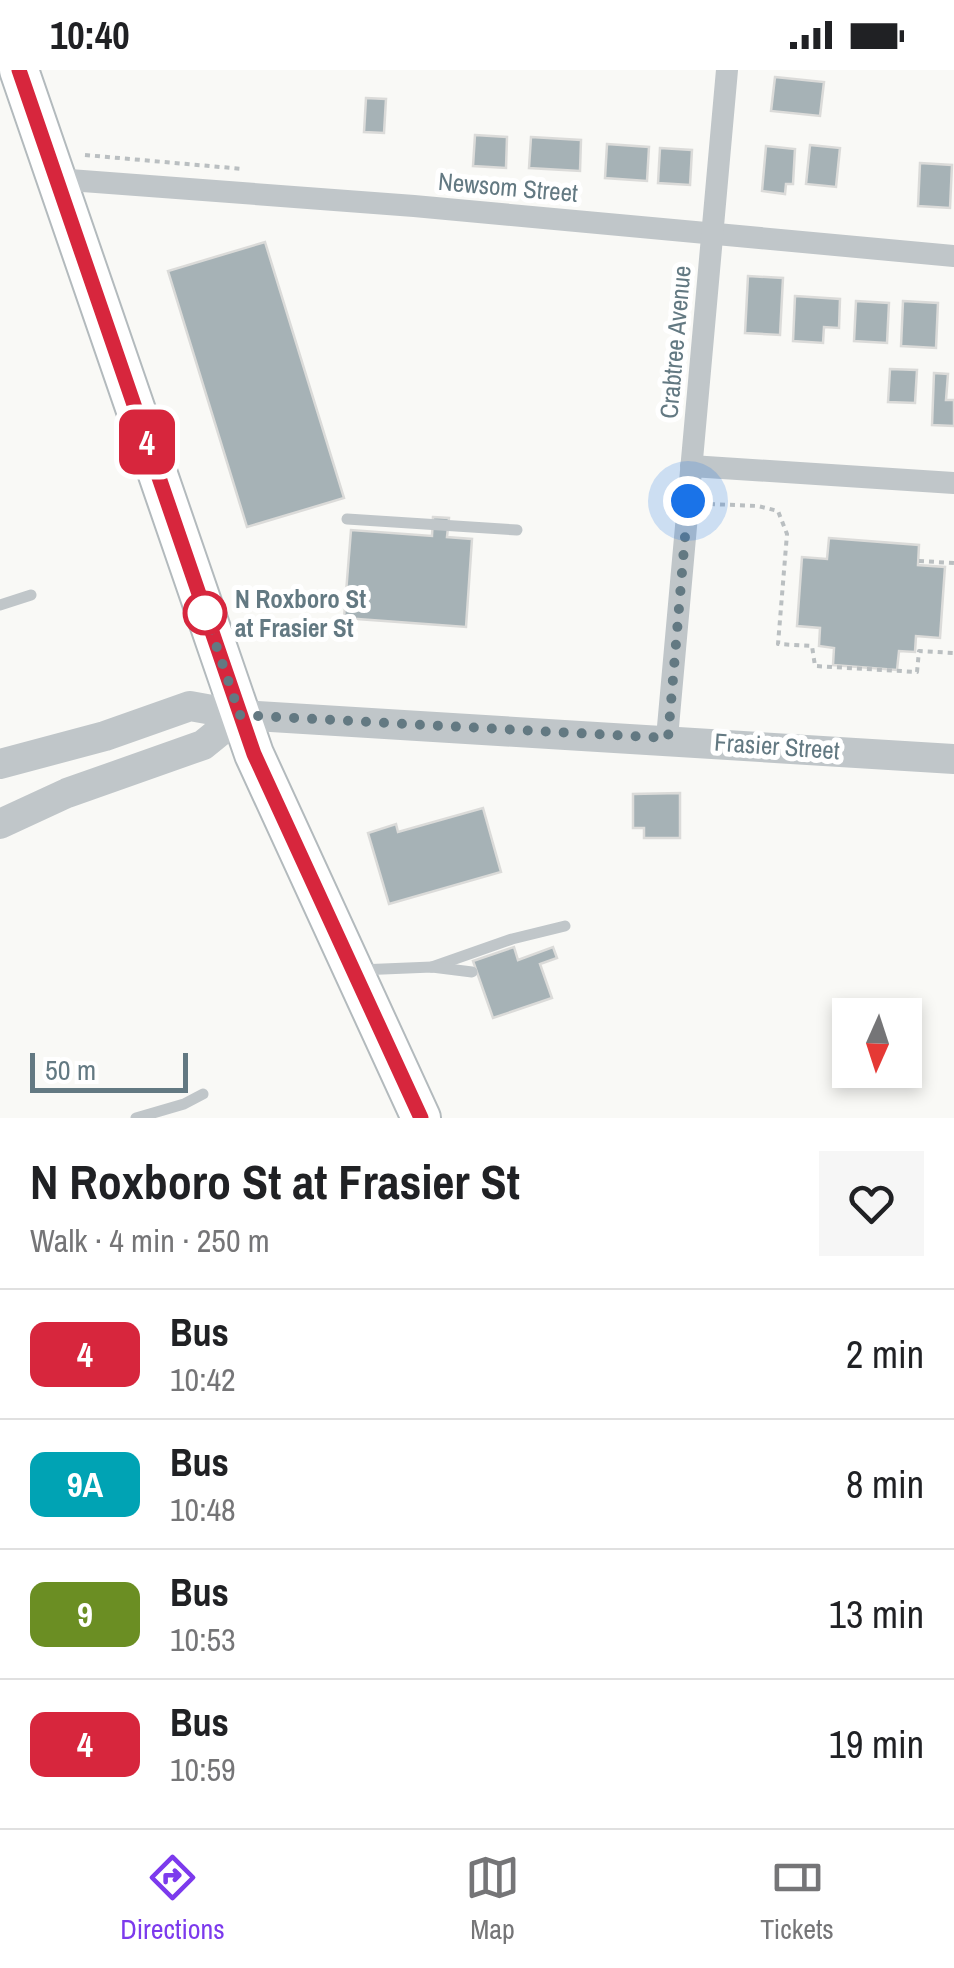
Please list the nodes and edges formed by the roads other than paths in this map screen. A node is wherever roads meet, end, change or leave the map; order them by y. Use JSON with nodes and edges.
{"nodes":[{"id":1,"x":19,"y":70,"type":"edge"},
{"id":2,"x":727,"y":70,"type":"edge"},
{"id":3,"x":56,"y":179,"type":"junction"},
{"id":4,"x":712,"y":234,"type":"junction"},
{"id":5,"x":954,"y":256,"type":"edge"},
{"id":6,"x":701,"y":466,"type":"junction"},
{"id":7,"x":954,"y":482,"type":"edge"},
{"id":8,"x":347,"y":520,"type":"dead end"},
{"id":9,"x":517,"y":530,"type":"dead end"},
{"id":10,"x":31,"y":595,"type":"dead end"},
{"id":11,"x":0,"y":605,"type":"edge"},
{"id":12,"x":240,"y":715,"type":"junction"},
{"id":13,"x":668,"y":738,"type":"junction"},
{"id":14,"x":954,"y":759,"type":"edge"},
{"id":15,"x":0,"y":764,"type":"edge"},
{"id":16,"x":0,"y":824,"type":"edge"},
{"id":17,"x":565,"y":926,"type":"dead end"},
{"id":18,"x":432,"y":967,"type":"junction"},
{"id":19,"x":350,"y":970,"type":"junction"},
{"id":20,"x":472,"y":972,"type":"dead end"},
{"id":21,"x":203,"y":1094,"type":"dead end"},
{"id":22,"x":136,"y":1118,"type":"edge"},
{"id":23,"x":421,"y":1118,"type":"edge"}],
"edges":[{"from":1,"to":3,"type":"main road"},
{"from":2,"to":4,"type":"street","name":"Crabtree Avenue"},
{"from":3,"to":4,"type":"street","name":"Newsom Street"},
{"from":3,"to":12,"type":"main road"},
{"from":4,"to":5,"type":"street","name":"Newsom Street"},
{"from":4,"to":6,"type":"street","name":"Crabtree Avenue"},
{"from":6,"to":7,"type":"street"},
{"from":6,"to":13,"type":"street","name":"Crabtree Avenue"},
{"from":8,"to":9,"type":"lane"},
{"from":10,"to":11,"type":"lane"},
{"from":12,"to":13,"type":"street","name":"Frasier Street"},
{"from":12,"to":15,"type":"street","name":"Frasier Street"},
{"from":12,"to":16,"type":"street"},
{"from":12,"to":19,"type":"main road"},
{"from":13,"to":14,"type":"street","name":"Frasier Street"},
{"from":17,"to":18,"type":"lane"},
{"from":18,"to":19,"type":"lane"},
{"from":18,"to":20,"type":"lane"},
{"from":19,"to":23,"type":"main road"},
{"from":21,"to":22,"type":"lane"}]}
